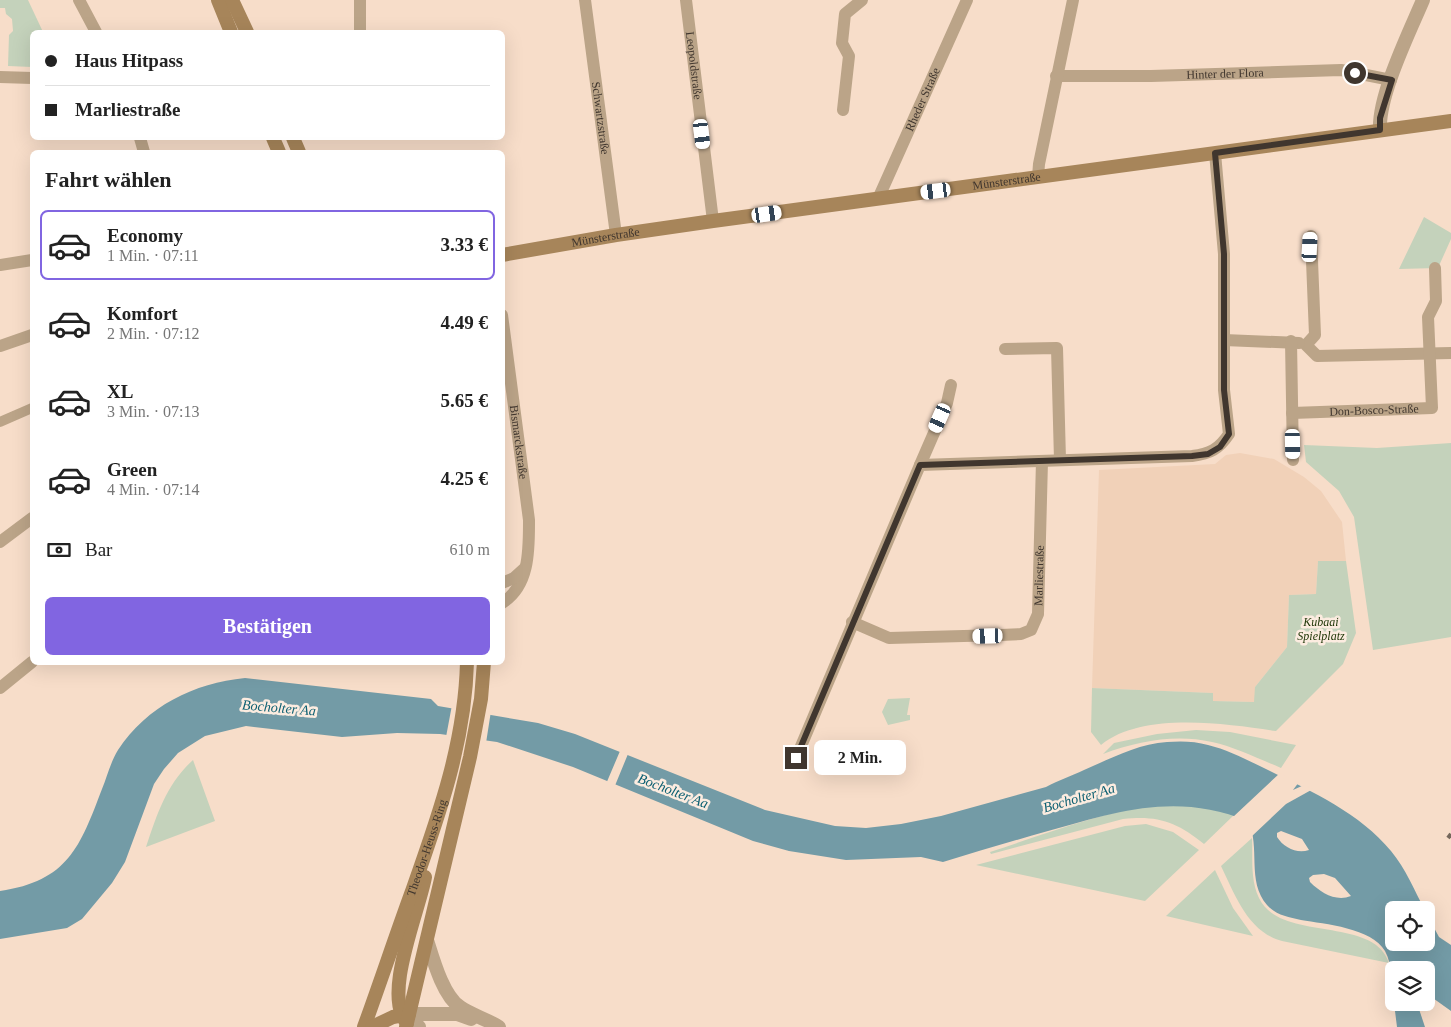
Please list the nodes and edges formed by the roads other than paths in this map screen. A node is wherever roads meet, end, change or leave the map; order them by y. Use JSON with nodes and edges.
{"nodes":[{"id":1,"x":79,"y":0,"type":"edge"},
{"id":2,"x":218,"y":0,"type":"edge"},
{"id":3,"x":232,"y":0,"type":"edge"},
{"id":4,"x":360,"y":0,"type":"edge"},
{"id":5,"x":585,"y":0,"type":"edge"},
{"id":6,"x":686,"y":0,"type":"edge"},
{"id":7,"x":862,"y":0,"type":"edge"},
{"id":8,"x":967,"y":0,"type":"edge"},
{"id":9,"x":1072,"y":0,"type":"edge"},
{"id":10,"x":1423,"y":0,"type":"edge"},
{"id":11,"x":95,"y":30,"type":"edge"},
{"id":12,"x":230,"y":30,"type":"edge"},
{"id":13,"x":246,"y":30,"type":"edge"},
{"id":14,"x":360,"y":30,"type":"edge"},
{"id":15,"x":1056,"y":76,"type":"junction"},
{"id":16,"x":0,"y":77,"type":"edge"},
{"id":17,"x":30,"y":78,"type":"edge"},
{"id":18,"x":1392,"y":80,"type":"junction"},
{"id":19,"x":843,"y":110,"type":"dead end"},
{"id":20,"x":1451,"y":121,"type":"edge"},
{"id":21,"x":1380,"y":130,"type":"junction"},
{"id":22,"x":1215,"y":153,"type":"junction"},
{"id":23,"x":1038,"y":177,"type":"junction"},
{"id":24,"x":878,"y":199,"type":"junction"},
{"id":25,"x":712,"y":221,"type":"junction"},
{"id":26,"x":616,"y":235,"type":"junction"},
{"id":27,"x":1311,"y":236,"type":"dead end"},
{"id":28,"x":505,"y":254,"type":"edge"},
{"id":29,"x":30,"y":260,"type":"edge"},
{"id":30,"x":0,"y":265,"type":"edge"},
{"id":31,"x":1435,"y":268,"type":"dead end"},
{"id":32,"x":30,"y":336,"type":"edge"},
{"id":33,"x":505,"y":339,"type":"edge"},
{"id":34,"x":1224,"y":340,"type":"junction"},
{"id":35,"x":1291,"y":341,"type":"junction"},
{"id":36,"x":1306,"y":345,"type":"junction"},
{"id":37,"x":0,"y":346,"type":"edge"},
{"id":38,"x":1004,"y":349,"type":"dead end"},
{"id":39,"x":1451,"y":353,"type":"edge"},
{"id":40,"x":1430,"y":354,"type":"junction"},
{"id":41,"x":951,"y":385,"type":"dead end"},
{"id":42,"x":30,"y":409,"type":"edge"},
{"id":43,"x":1292,"y":413,"type":"junction"},
{"id":44,"x":0,"y":422,"type":"edge"},
{"id":45,"x":1060,"y":460,"type":"junction"},
{"id":46,"x":1293,"y":460,"type":"dead end"},
{"id":47,"x":1042,"y":461,"type":"junction"},
{"id":48,"x":920,"y":465,"type":"junction"},
{"id":49,"x":30,"y":520,"type":"edge"},
{"id":50,"x":0,"y":542,"type":"edge"},
{"id":51,"x":525,"y":568,"type":"junction"},
{"id":52,"x":505,"y":582,"type":"edge"},
{"id":53,"x":505,"y":600,"type":"edge"},
{"id":54,"x":852,"y":622,"type":"junction"},
{"id":55,"x":30,"y":664,"type":"edge"},
{"id":56,"x":466,"y":665,"type":"edge"},
{"id":57,"x":484,"y":665,"type":"edge"},
{"id":58,"x":0,"y":688,"type":"edge"},
{"id":59,"x":796,"y":758,"type":"dead end"},
{"id":60,"x":434,"y":832,"type":"junction"},
{"id":61,"x":427,"y":940,"type":"junction"},
{"id":62,"x":409,"y":1021,"type":"edge"},
{"id":63,"x":364,"y":1027,"type":"edge"},
{"id":64,"x":372,"y":1027,"type":"edge"},
{"id":65,"x":492,"y":1027,"type":"edge"},
{"id":66,"x":499,"y":1027,"type":"edge"}],
"edges":[{"from":1,"to":11,"type":"street"},
{"from":2,"to":12,"type":"main road"},
{"from":3,"to":13,"type":"main road"},
{"from":4,"to":14,"type":"street"},
{"from":5,"to":26,"type":"street","name":"Schwartzstraße"},
{"from":6,"to":25,"type":"street","name":"Leopoldstraße"},
{"from":7,"to":19,"type":"street"},
{"from":8,"to":24,"type":"street","name":"Rheder Straße"},
{"from":9,"to":15,"type":"street"},
{"from":10,"to":18,"type":"street"},
{"from":15,"to":18,"type":"street","name":"Hinter der Flora"},
{"from":15,"to":23,"type":"street"},
{"from":16,"to":17,"type":"street"},
{"from":18,"to":21,"type":"street"},
{"from":20,"to":21,"type":"main road","name":"Münsterstraße"},
{"from":21,"to":22,"type":"main road","name":"Münsterstraße"},
{"from":22,"to":23,"type":"main road","name":"Münsterstraße"},
{"from":22,"to":34,"type":"street"},
{"from":23,"to":24,"type":"main road","name":"Münsterstraße"},
{"from":24,"to":25,"type":"main road","name":"Münsterstraße"},
{"from":25,"to":26,"type":"main road","name":"Münsterstraße"},
{"from":26,"to":28,"type":"main road","name":"Münsterstraße"},
{"from":27,"to":36,"type":"street"},
{"from":29,"to":30,"type":"street"},
{"from":31,"to":40,"type":"street","name":"Don-Bosco-Straße"},
{"from":32,"to":37,"type":"street"},
{"from":33,"to":51,"type":"street","name":"Bismarckstraße"},
{"from":34,"to":35,"type":"street"},
{"from":34,"to":45,"type":"street"},
{"from":35,"to":36,"type":"street"},
{"from":35,"to":43,"type":"street"},
{"from":36,"to":40,"type":"street"},
{"from":38,"to":45,"type":"street"},
{"from":39,"to":40,"type":"street"},
{"from":40,"to":43,"type":"street","name":"Don-Bosco-Straße"},
{"from":41,"to":48,"type":"street"},
{"from":42,"to":44,"type":"street"},
{"from":43,"to":46,"type":"street"},
{"from":45,"to":47,"type":"street"},
{"from":47,"to":48,"type":"street"},
{"from":47,"to":54,"type":"street","name":"Marliestraße"},
{"from":48,"to":54,"type":"street"},
{"from":49,"to":50,"type":"street"},
{"from":51,"to":52,"type":"street"},
{"from":51,"to":53,"type":"street","name":"Bismarckstraße"},
{"from":54,"to":59,"type":"street"},
{"from":55,"to":58,"type":"street"},
{"from":56,"to":60,"type":"main road","name":"Theodor-Heuss-Ring"},
{"from":57,"to":61,"type":"main road","name":"Theodor-Heuss-Ring"},
{"from":60,"to":62,"type":"main road"},
{"from":60,"to":63,"type":"main road","name":"Theodor-Heuss-Ring"},
{"from":61,"to":62,"type":"main road","name":"Theodor-Heuss-Ring"},
{"from":61,"to":66,"type":"street"},
{"from":62,"to":64,"type":"main road"},
{"from":62,"to":65,"type":"street"}]}
